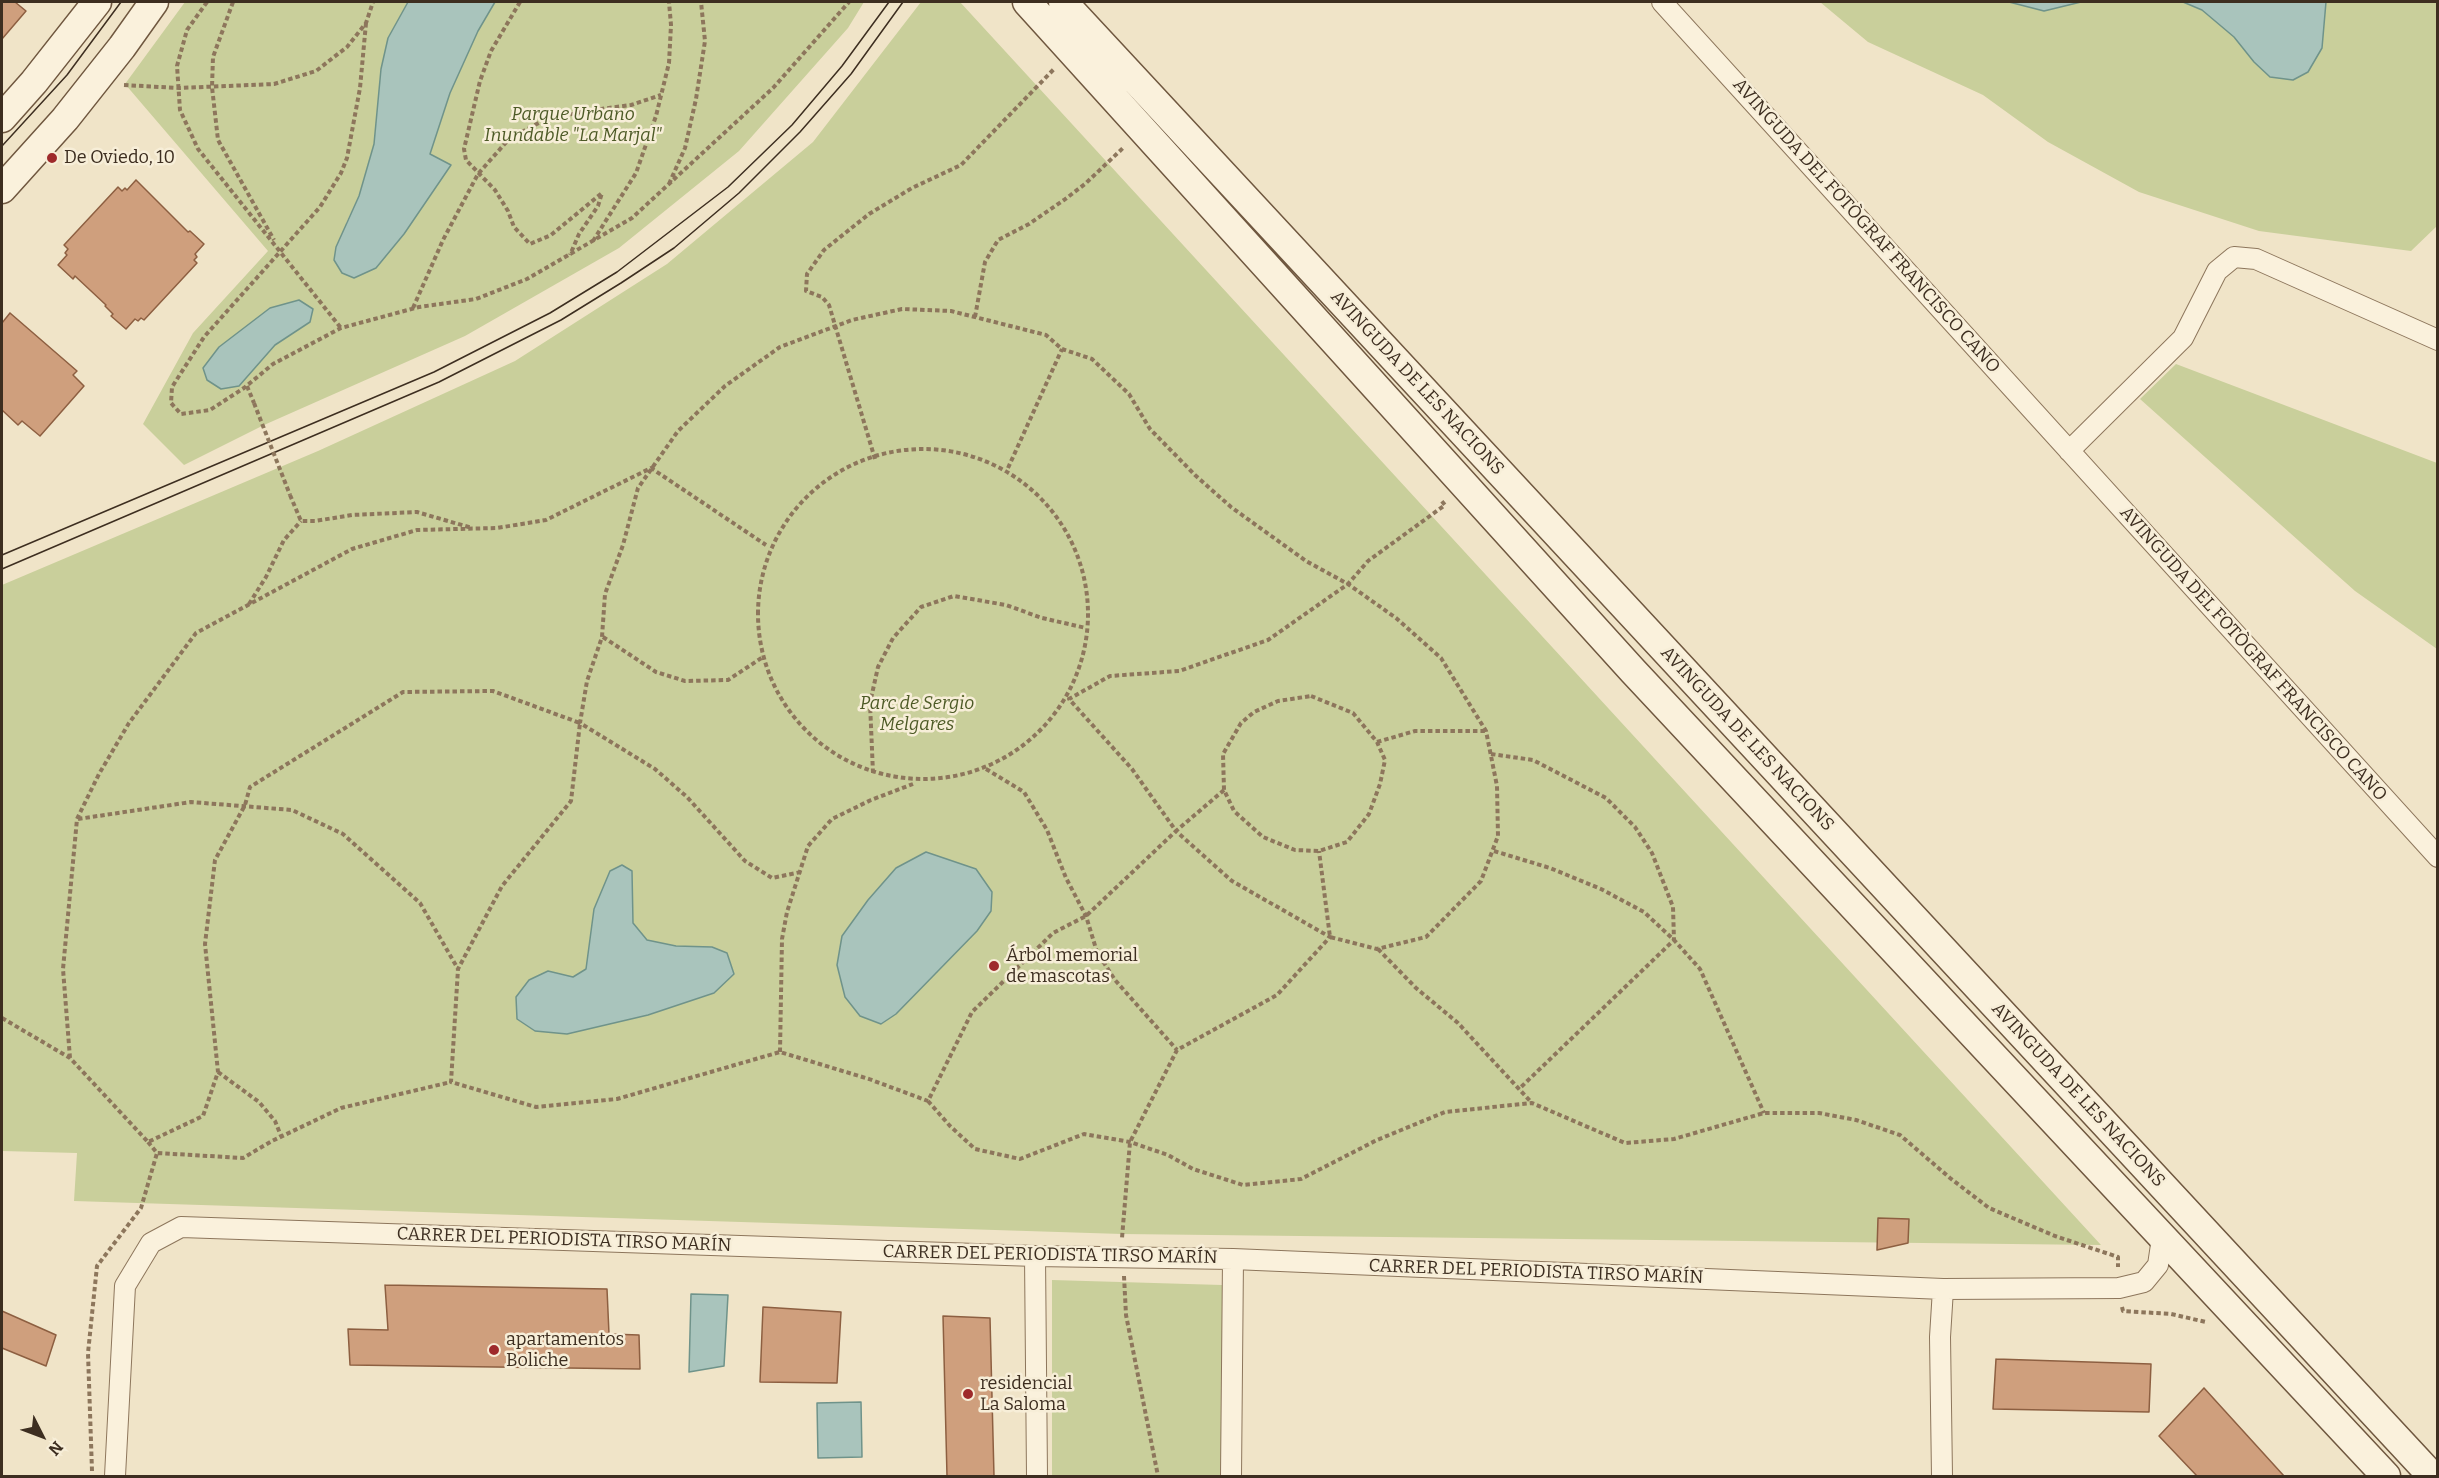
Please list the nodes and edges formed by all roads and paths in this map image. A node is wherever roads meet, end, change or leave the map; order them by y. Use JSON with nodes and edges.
{"nodes":[{"id":1,"x":97,"y":2,"type":"edge"},
{"id":2,"x":154,"y":2,"type":"edge"},
{"id":3,"x":207,"y":2,"type":"edge"},
{"id":4,"x":233,"y":2,"type":"edge"},
{"id":5,"x":373,"y":2,"type":"edge"},
{"id":6,"x":520,"y":2,"type":"edge"},
{"id":7,"x":669,"y":2,"type":"edge"},
{"id":8,"x":701,"y":2,"type":"edge"},
{"id":9,"x":849,"y":2,"type":"edge"},
{"id":10,"x":1063,"y":2,"type":"edge"},
{"id":11,"x":1662,"y":2,"type":"edge"},
{"id":12,"x":1029,"y":4,"type":"edge"},
{"id":13,"x":366,"y":23,"type":"junction"},
{"id":14,"x":1054,"y":69,"type":"dead end"},
{"id":15,"x":125,"y":84,"type":"dead end"},
{"id":16,"x":212,"y":87,"type":"junction"},
{"id":17,"x":179,"y":88,"type":"junction"},
{"id":18,"x":661,"y":95,"type":"junction"},
{"id":19,"x":2,"y":118,"type":"edge"},
{"id":20,"x":1125,"y":146,"type":"dead end"},
{"id":21,"x":478,"y":174,"type":"junction"},
{"id":22,"x":668,"y":186,"type":"junction"},
{"id":23,"x":2,"y":189,"type":"edge"},
{"id":24,"x":591,"y":243,"type":"junction"},
{"id":25,"x":280,"y":251,"type":"junction"},
{"id":26,"x":570,"y":255,"type":"junction"},
{"id":27,"x":412,"y":309,"type":"junction"},
{"id":28,"x":975,"y":317,"type":"junction"},
{"id":29,"x":836,"y":326,"type":"junction"},
{"id":30,"x":341,"y":328,"type":"junction"},
{"id":31,"x":2438,"y":340,"type":"edge"},
{"id":32,"x":1062,"y":349,"type":"junction"},
{"id":33,"x":247,"y":386,"type":"junction"},
{"id":34,"x":2070,"y":451,"type":"junction"},
{"id":35,"x":875,"y":459,"type":"junction"},
{"id":36,"x":651,"y":468,"type":"junction"},
{"id":37,"x":1008,"y":468,"type":"junction"},
{"id":38,"x":1445,"y":505,"type":"dead end"},
{"id":39,"x":301,"y":521,"type":"junction"},
{"id":40,"x":476,"y":529,"type":"junction"},
{"id":41,"x":766,"y":545,"type":"junction"},
{"id":42,"x":1348,"y":584,"type":"junction"},
{"id":43,"x":249,"y":605,"type":"junction"},
{"id":44,"x":1086,"y":628,"type":"junction"},
{"id":45,"x":603,"y":637,"type":"junction"},
{"id":46,"x":763,"y":657,"type":"junction"},
{"id":47,"x":1069,"y":699,"type":"junction"},
{"id":48,"x":580,"y":723,"type":"junction"},
{"id":49,"x":1486,"y":730,"type":"junction"},
{"id":50,"x":1377,"y":742,"type":"junction"},
{"id":51,"x":1491,"y":754,"type":"junction"},
{"id":52,"x":985,"y":769,"type":"junction"},
{"id":53,"x":873,"y":773,"type":"junction"},
{"id":54,"x":914,"y":784,"type":"junction"},
{"id":55,"x":1224,"y":790,"type":"junction"},
{"id":56,"x":245,"y":805,"type":"junction"},
{"id":57,"x":78,"y":819,"type":"junction"},
{"id":58,"x":1176,"y":831,"type":"junction"},
{"id":59,"x":1319,"y":851,"type":"junction"},
{"id":60,"x":1494,"y":851,"type":"junction"},
{"id":61,"x":2438,"y":857,"type":"edge"},
{"id":62,"x":801,"y":872,"type":"junction"},
{"id":63,"x":1086,"y":916,"type":"junction"},
{"id":64,"x":1330,"y":937,"type":"junction"},
{"id":65,"x":1674,"y":940,"type":"junction"},
{"id":66,"x":1377,"y":949,"type":"junction"},
{"id":67,"x":458,"y":969,"type":"junction"},
{"id":68,"x":2,"y":1017,"type":"edge"},
{"id":69,"x":1177,"y":1050,"type":"junction"},
{"id":70,"x":780,"y":1052,"type":"junction"},
{"id":71,"x":70,"y":1058,"type":"junction"},
{"id":72,"x":218,"y":1072,"type":"junction"},
{"id":73,"x":451,"y":1082,"type":"junction"},
{"id":74,"x":1519,"y":1089,"type":"junction"},
{"id":75,"x":928,"y":1101,"type":"junction"},
{"id":76,"x":1532,"y":1103,"type":"junction"},
{"id":77,"x":1764,"y":1113,"type":"junction"},
{"id":78,"x":281,"y":1136,"type":"junction"},
{"id":79,"x":148,"y":1142,"type":"junction"},
{"id":80,"x":1130,"y":1142,"type":"junction"},
{"id":81,"x":2162,"y":1238,"type":"junction"},
{"id":82,"x":1035,"y":1256,"type":"junction"},
{"id":83,"x":1124,"y":1257,"type":"junction"},
{"id":84,"x":1233,"y":1259,"type":"junction"},
{"id":85,"x":2119,"y":1288,"type":"junction"},
{"id":86,"x":1943,"y":1289,"type":"junction"},
{"id":87,"x":2211,"y":1326,"type":"dead end"},
{"id":88,"x":115,"y":1476,"type":"edge"},
{"id":89,"x":1037,"y":1476,"type":"edge"},
{"id":90,"x":1158,"y":1476,"type":"edge"},
{"id":91,"x":1231,"y":1476,"type":"edge"},
{"id":92,"x":1942,"y":1476,"type":"edge"},
{"id":93,"x":2386,"y":1476,"type":"edge"},
{"id":94,"x":2432,"y":1476,"type":"edge"}],
"edges":[{"from":1,"to":19,"type":"street"},
{"from":2,"to":23,"type":"street"},
{"from":3,"to":17,"type":"path"},
{"from":4,"to":16,"type":"path"},
{"from":5,"to":13,"type":"path"},
{"from":6,"to":21,"type":"path"},
{"from":7,"to":18,"type":"path"},
{"from":8,"to":22,"type":"path"},
{"from":9,"to":22,"type":"path"},
{"from":10,"to":94,"type":"street","name":"AVINGUDA DE LES NACIONS"},
{"from":11,"to":34,"type":"street","name":"AVINGUDA DEL FOTÒGRAF FRANCISCO CANO"},
{"from":12,"to":81,"type":"street","name":"AVINGUDA DE LES NACIONS"},
{"from":13,"to":16,"type":"path"},
{"from":13,"to":25,"type":"path"},
{"from":14,"to":29,"type":"path"},
{"from":15,"to":17,"type":"path"},
{"from":16,"to":17,"type":"path"},
{"from":16,"to":25,"type":"path"},
{"from":17,"to":25,"type":"path"},
{"from":18,"to":21,"type":"path"},
{"from":18,"to":24,"type":"path"},
{"from":20,"to":28,"type":"path"},
{"from":21,"to":26,"type":"path"},
{"from":21,"to":27,"type":"path"},
{"from":22,"to":24,"type":"path"},
{"from":24,"to":26,"type":"path"},
{"from":25,"to":30,"type":"path"},
{"from":25,"to":33,"type":"path"},
{"from":26,"to":27,"type":"path"},
{"from":27,"to":30,"type":"path"},
{"from":28,"to":29,"type":"path"},
{"from":28,"to":32,"type":"path"},
{"from":29,"to":35,"type":"path"},
{"from":29,"to":36,"type":"path"},
{"from":30,"to":33,"type":"path"},
{"from":31,"to":34,"type":"street"},
{"from":32,"to":37,"type":"path"},
{"from":32,"to":42,"type":"path"},
{"from":33,"to":39,"type":"path","bridge":true},
{"from":34,"to":61,"type":"street","name":"AVINGUDA DEL FOTÒGRAF FRANCISCO CANO"},
{"from":35,"to":37,"type":"path"},
{"from":35,"to":41,"type":"path"},
{"from":36,"to":40,"type":"path"},
{"from":36,"to":41,"type":"path"},
{"from":36,"to":45,"type":"path"},
{"from":37,"to":44,"type":"path"},
{"from":38,"to":42,"type":"path"},
{"from":39,"to":40,"type":"path"},
{"from":39,"to":43,"type":"path"},
{"from":40,"to":43,"type":"path"},
{"from":41,"to":46,"type":"path"},
{"from":42,"to":47,"type":"path"},
{"from":42,"to":49,"type":"path"},
{"from":43,"to":57,"type":"path"},
{"from":44,"to":47,"type":"path"},
{"from":44,"to":53,"type":"path"},
{"from":45,"to":46,"type":"path"},
{"from":45,"to":48,"type":"path"},
{"from":46,"to":53,"type":"path"},
{"from":47,"to":52,"type":"path"},
{"from":47,"to":58,"type":"path"},
{"from":48,"to":56,"type":"path"},
{"from":48,"to":62,"type":"path"},
{"from":48,"to":67,"type":"path"},
{"from":49,"to":50,"type":"path"},
{"from":49,"to":51,"type":"path"},
{"from":50,"to":55,"type":"path"},
{"from":50,"to":59,"type":"path"},
{"from":51,"to":60,"type":"path"},
{"from":51,"to":65,"type":"path"},
{"from":52,"to":54,"type":"path"},
{"from":52,"to":63,"type":"path"},
{"from":53,"to":54,"type":"path"},
{"from":54,"to":62,"type":"path"},
{"from":55,"to":58,"type":"path"},
{"from":55,"to":59,"type":"path"},
{"from":56,"to":57,"type":"path"},
{"from":56,"to":67,"type":"path"},
{"from":56,"to":72,"type":"path"},
{"from":57,"to":71,"type":"path"},
{"from":58,"to":63,"type":"path"},
{"from":58,"to":64,"type":"path"},
{"from":59,"to":64,"type":"path"},
{"from":60,"to":65,"type":"path"},
{"from":60,"to":66,"type":"path"},
{"from":62,"to":70,"type":"path"},
{"from":63,"to":69,"type":"path"},
{"from":63,"to":75,"type":"path"},
{"from":64,"to":66,"type":"path"},
{"from":64,"to":69,"type":"path"},
{"from":65,"to":74,"type":"path"},
{"from":65,"to":77,"type":"path"},
{"from":66,"to":74,"type":"path"},
{"from":67,"to":73,"type":"path"},
{"from":68,"to":71,"type":"path"},
{"from":69,"to":80,"type":"path"},
{"from":70,"to":73,"type":"path"},
{"from":70,"to":75,"type":"path"},
{"from":71,"to":79,"type":"path"},
{"from":72,"to":78,"type":"path"},
{"from":72,"to":79,"type":"path"},
{"from":73,"to":78,"type":"path"},
{"from":74,"to":76,"type":"path"},
{"from":75,"to":80,"type":"path"},
{"from":76,"to":77,"type":"path"},
{"from":76,"to":80,"type":"path"},
{"from":77,"to":85,"type":"path"},
{"from":78,"to":79,"type":"path"},
{"from":80,"to":83,"type":"path"},
{"from":81,"to":85,"type":"street","name":"CARRER DEL PERIODISTA TIRSO MARÍN"},
{"from":81,"to":93,"type":"street","name":"AVINGUDA DE LES NACIONS"},
{"from":82,"to":83,"type":"street","name":"CARRER DEL PERIODISTA TIRSO MARÍN"},
{"from":82,"to":88,"type":"street","name":"CARRER DEL PERIODISTA TIRSO MARÍN"},
{"from":82,"to":89,"type":"street"},
{"from":83,"to":84,"type":"street","name":"CARRER DEL PERIODISTA TIRSO MARÍN"},
{"from":83,"to":90,"type":"path"},
{"from":84,"to":86,"type":"street","name":"CARRER DEL PERIODISTA TIRSO MARÍN"},
{"from":84,"to":91,"type":"street"},
{"from":85,"to":86,"type":"street","name":"CARRER DEL PERIODISTA TIRSO MARÍN"},
{"from":85,"to":87,"type":"path"},
{"from":86,"to":92,"type":"street"}]}
